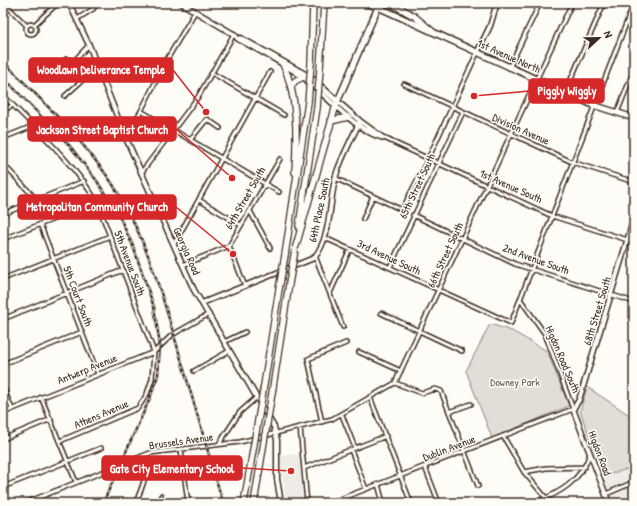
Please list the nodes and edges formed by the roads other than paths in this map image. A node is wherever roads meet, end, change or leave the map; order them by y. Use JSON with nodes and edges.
{"nodes":[{"id":1,"x":4,"y":3,"type":"edge"},
{"id":2,"x":58,"y":3,"type":"edge"},
{"id":3,"x":69,"y":3,"type":"edge"},
{"id":4,"x":97,"y":3,"type":"edge"},
{"id":5,"x":181,"y":3,"type":"edge"},
{"id":6,"x":364,"y":3,"type":"edge"},
{"id":7,"x":391,"y":3,"type":"edge"},
{"id":8,"x":497,"y":3,"type":"edge"},
{"id":9,"x":540,"y":3,"type":"edge"},
{"id":10,"x":572,"y":3,"type":"edge"},
{"id":11,"x":604,"y":3,"type":"edge"},
{"id":12,"x":634,"y":3,"type":"edge"},
{"id":13,"x":324,"y":4,"type":"edge"},
{"id":14,"x":378,"y":4,"type":"edge"},
{"id":15,"x":189,"y":5,"type":"edge"},
{"id":16,"x":313,"y":6,"type":"edge"},
{"id":17,"x":195,"y":12,"type":"junction"},
{"id":18,"x":77,"y":19,"type":"junction"},
{"id":19,"x":34,"y":25,"type":"junction"},
{"id":20,"x":27,"y":26,"type":"junction"},
{"id":21,"x":432,"y":31,"type":"junction"},
{"id":22,"x":234,"y":34,"type":"junction"},
{"id":23,"x":90,"y":45,"type":"junction"},
{"id":24,"x":477,"y":53,"type":"junction"},
{"id":25,"x":140,"y":60,"type":"dead end"},
{"id":26,"x":283,"y":64,"type":"junction"},
{"id":27,"x":98,"y":66,"type":"junction"},
{"id":28,"x":509,"y":68,"type":"junction"},
{"id":29,"x":634,"y":70,"type":"edge"},
{"id":30,"x":270,"y":72,"type":"dead end"},
{"id":31,"x":161,"y":73,"type":"junction"},
{"id":32,"x":212,"y":73,"type":"junction"},
{"id":33,"x":304,"y":76,"type":"junction"},
{"id":34,"x":47,"y":78,"type":"dead end"},
{"id":35,"x":536,"y":80,"type":"junction"},
{"id":36,"x":404,"y":84,"type":"dead end"},
{"id":37,"x":291,"y":86,"type":"junction"},
{"id":38,"x":565,"y":93,"type":"junction"},
{"id":39,"x":3,"y":95,"type":"edge"},
{"id":40,"x":65,"y":96,"type":"dead end"},
{"id":41,"x":256,"y":98,"type":"junction"},
{"id":42,"x":336,"y":103,"type":"junction"},
{"id":43,"x":13,"y":105,"type":"junction"},
{"id":44,"x":593,"y":105,"type":"junction"},
{"id":45,"x":452,"y":106,"type":"junction"},
{"id":46,"x":3,"y":111,"type":"edge"},
{"id":47,"x":141,"y":111,"type":"junction"},
{"id":48,"x":463,"y":112,"type":"junction"},
{"id":49,"x":617,"y":113,"type":"junction"},
{"id":50,"x":284,"y":115,"type":"dead end"},
{"id":51,"x":348,"y":117,"type":"junction"},
{"id":52,"x":634,"y":118,"type":"edge"},
{"id":53,"x":331,"y":121,"type":"junction"},
{"id":54,"x":359,"y":123,"type":"junction"},
{"id":55,"x":33,"y":126,"type":"junction"},
{"id":56,"x":220,"y":128,"type":"dead end"},
{"id":57,"x":173,"y":130,"type":"junction"},
{"id":58,"x":511,"y":134,"type":"junction"},
{"id":59,"x":125,"y":136,"type":"junction"},
{"id":60,"x":3,"y":138,"type":"edge"},
{"id":61,"x":384,"y":138,"type":"joint"},
{"id":62,"x":190,"y":140,"type":"junction"},
{"id":63,"x":223,"y":158,"type":"junction"},
{"id":64,"x":280,"y":159,"type":"dead end"},
{"id":65,"x":428,"y":159,"type":"junction"},
{"id":66,"x":572,"y":162,"type":"junction"},
{"id":67,"x":3,"y":164,"type":"edge"},
{"id":68,"x":437,"y":164,"type":"junction"},
{"id":69,"x":141,"y":173,"type":"junction"},
{"id":70,"x":335,"y":178,"type":"junction"},
{"id":71,"x":84,"y":181,"type":"junction"},
{"id":72,"x":634,"y":182,"type":"edge"},
{"id":73,"x":266,"y":184,"type":"junction"},
{"id":74,"x":486,"y":186,"type":"junction"},
{"id":75,"x":279,"y":192,"type":"dead end"},
{"id":76,"x":373,"y":196,"type":"junction"},
{"id":77,"x":294,"y":199,"type":"junction"},
{"id":78,"x":37,"y":200,"type":"junction"},
{"id":79,"x":199,"y":200,"type":"junction"},
{"id":80,"x":97,"y":202,"type":"junction"},
{"id":81,"x":250,"y":211,"type":"junction"},
{"id":82,"x":3,"y":214,"type":"edge"},
{"id":83,"x":413,"y":215,"type":"junction"},
{"id":84,"x":552,"y":216,"type":"junction"},
{"id":85,"x":363,"y":218,"type":"dead end"},
{"id":86,"x":634,"y":218,"type":"edge"},
{"id":87,"x":40,"y":224,"type":"junction"},
{"id":88,"x":241,"y":225,"type":"junction"},
{"id":89,"x":110,"y":236,"type":"junction"},
{"id":90,"x":325,"y":238,"type":"junction"},
{"id":91,"x":462,"y":238,"type":"junction"},
{"id":92,"x":3,"y":239,"type":"edge"},
{"id":93,"x":628,"y":240,"type":"junction"},
{"id":94,"x":634,"y":242,"type":"edge"},
{"id":95,"x":174,"y":244,"type":"junction"},
{"id":96,"x":229,"y":246,"type":"junction"},
{"id":97,"x":270,"y":248,"type":"dead end"},
{"id":98,"x":295,"y":248,"type":"junction"},
{"id":99,"x":350,"y":249,"type":"junction"},
{"id":100,"x":315,"y":256,"type":"junction"},
{"id":101,"x":54,"y":258,"type":"junction"},
{"id":102,"x":183,"y":265,"type":"junction"},
{"id":103,"x":390,"y":267,"type":"junction"},
{"id":104,"x":123,"y":270,"type":"junction"},
{"id":105,"x":531,"y":270,"type":"junction"},
{"id":106,"x":3,"y":279,"type":"edge"},
{"id":107,"x":245,"y":286,"type":"junction"},
{"id":108,"x":438,"y":290,"type":"junction"},
{"id":109,"x":67,"y":293,"type":"junction"},
{"id":110,"x":330,"y":294,"type":"junction"},
{"id":111,"x":611,"y":295,"type":"junction"},
{"id":112,"x":520,"y":299,"type":"junction"},
{"id":113,"x":634,"y":302,"type":"edge"},
{"id":114,"x":202,"y":303,"type":"junction"},
{"id":115,"x":381,"y":313,"type":"dead end"},
{"id":116,"x":209,"y":314,"type":"junction"},
{"id":117,"x":3,"y":319,"type":"edge"},
{"id":118,"x":343,"y":327,"type":"dead end"},
{"id":119,"x":420,"y":331,"type":"junction"},
{"id":120,"x":82,"y":332,"type":"junction"},
{"id":121,"x":245,"y":332,"type":"dead end"},
{"id":122,"x":224,"y":342,"type":"junction"},
{"id":123,"x":346,"y":343,"type":"dead end"},
{"id":124,"x":462,"y":350,"type":"dead end"},
{"id":125,"x":154,"y":352,"type":"junction"},
{"id":126,"x":229,"y":352,"type":"junction"},
{"id":127,"x":360,"y":352,"type":"dead end"},
{"id":128,"x":3,"y":364,"type":"edge"},
{"id":129,"x":194,"y":371,"type":"dead end"},
{"id":130,"x":401,"y":371,"type":"junction"},
{"id":131,"x":98,"y":374,"type":"junction"},
{"id":132,"x":395,"y":383,"type":"junction"},
{"id":133,"x":3,"y":387,"type":"edge"},
{"id":134,"x":41,"y":397,"type":"junction"},
{"id":135,"x":257,"y":397,"type":"junction"},
{"id":136,"x":370,"y":397,"type":"junction"},
{"id":137,"x":471,"y":404,"type":"dead end"},
{"id":138,"x":12,"y":409,"type":"junction"},
{"id":139,"x":573,"y":409,"type":"junction"},
{"id":140,"x":3,"y":412,"type":"edge"},
{"id":141,"x":449,"y":412,"type":"junction"},
{"id":142,"x":342,"y":415,"type":"junction"},
{"id":143,"x":51,"y":419,"type":"junction"},
{"id":144,"x":322,"y":422,"type":"junction"},
{"id":145,"x":300,"y":427,"type":"junction"},
{"id":146,"x":276,"y":433,"type":"junction"},
{"id":147,"x":386,"y":436,"type":"junction"},
{"id":148,"x":503,"y":436,"type":"junction"},
{"id":149,"x":3,"y":439,"type":"edge"},
{"id":150,"x":60,"y":441,"type":"junction"},
{"id":151,"x":220,"y":444,"type":"junction"},
{"id":152,"x":101,"y":448,"type":"dead end"},
{"id":153,"x":355,"y":448,"type":"junction"},
{"id":154,"x":181,"y":449,"type":"junction"},
{"id":155,"x":351,"y":450,"type":"junction"},
{"id":156,"x":465,"y":451,"type":"junction"},
{"id":157,"x":590,"y":453,"type":"junction"},
{"id":158,"x":140,"y":457,"type":"junction"},
{"id":159,"x":68,"y":461,"type":"junction"},
{"id":160,"x":425,"y":467,"type":"junction"},
{"id":161,"x":585,"y":467,"type":"junction"},
{"id":162,"x":304,"y":468,"type":"junction"},
{"id":163,"x":524,"y":472,"type":"junction"},
{"id":164,"x":400,"y":476,"type":"junction"},
{"id":165,"x":76,"y":482,"type":"junction"},
{"id":166,"x":634,"y":482,"type":"edge"},
{"id":167,"x":378,"y":484,"type":"junction"},
{"id":168,"x":3,"y":486,"type":"edge"},
{"id":169,"x":478,"y":486,"type":"dead end"},
{"id":170,"x":366,"y":489,"type":"junction"},
{"id":171,"x":606,"y":494,"type":"junction"},
{"id":172,"x":161,"y":496,"type":"dead end"},
{"id":173,"x":437,"y":498,"type":"dead end"},
{"id":174,"x":546,"y":498,"type":"junction"},
{"id":175,"x":36,"y":499,"type":"junction"},
{"id":176,"x":340,"y":501,"type":"edge"},
{"id":177,"x":25,"y":503,"type":"edge"},
{"id":178,"x":37,"y":503,"type":"edge"},
{"id":179,"x":136,"y":503,"type":"edge"},
{"id":180,"x":158,"y":503,"type":"edge"},
{"id":181,"x":188,"y":503,"type":"edge"},
{"id":182,"x":244,"y":503,"type":"edge"},
{"id":183,"x":254,"y":503,"type":"edge"},
{"id":184,"x":281,"y":503,"type":"edge"},
{"id":185,"x":307,"y":503,"type":"edge"},
{"id":186,"x":330,"y":503,"type":"edge"},
{"id":187,"x":383,"y":503,"type":"edge"},
{"id":188,"x":410,"y":503,"type":"edge"},
{"id":189,"x":534,"y":503,"type":"edge"},
{"id":190,"x":609,"y":503,"type":"edge"}],
"edges":[{"from":1,"to":20,"type":"street"},
{"from":2,"to":19,"type":"street"},
{"from":3,"to":18,"type":"street","name":"Georgia Road"},
{"from":4,"to":18,"type":"street"},
{"from":5,"to":15,"type":"street","name":"1st Avenue South"},
{"from":6,"to":14,"type":"main road","name":"1st Avenue North"},
{"from":7,"to":21,"type":"highway"},
{"from":8,"to":24,"type":"street"},
{"from":9,"to":28,"type":"street"},
{"from":10,"to":35,"type":"street","name":"66th Street South"},
{"from":11,"to":38,"type":"street"},
{"from":12,"to":44,"type":"street"},
{"from":13,"to":98,"type":"highway","bridge":true},
{"from":14,"to":21,"type":"main road","name":"1st Avenue North"},
{"from":14,"to":42,"type":"main road"},
{"from":15,"to":17,"type":"street","name":"1st Avenue South"},
{"from":16,"to":77,"type":"highway","bridge":true},
{"from":17,"to":22,"type":"street","name":"1st Avenue South"},
{"from":17,"to":31,"type":"street"},
{"from":18,"to":23,"type":"street","name":"Georgia Road"},
{"from":19,"to":20,"type":"street"},
{"from":19,"to":20,"type":"street"},
{"from":21,"to":24,"type":"main road","name":"1st Avenue North"},
{"from":22,"to":26,"type":"street","name":"1st Avenue South"},
{"from":22,"to":32,"type":"street"},
{"from":22,"to":33,"type":"street","name":"1st Avenue South"},
{"from":23,"to":27,"type":"street","name":"Georgia Road"},
{"from":23,"to":34,"type":"street"},
{"from":24,"to":28,"type":"main road","name":"1st Avenue North"},
{"from":24,"to":45,"type":"street","name":"65th Street South"},
{"from":25,"to":31,"type":"street"},
{"from":26,"to":33,"type":"street","name":"1st Avenue South"},
{"from":26,"to":37,"type":"highway"},
{"from":27,"to":40,"type":"street"},
{"from":27,"to":59,"type":"street","name":"Georgia Road"},
{"from":28,"to":35,"type":"main road","name":"1st Avenue North"},
{"from":29,"to":49,"type":"street"},
{"from":30,"to":41,"type":"street"},
{"from":31,"to":47,"type":"street"},
{"from":32,"to":41,"type":"street"},
{"from":32,"to":57,"type":"street"},
{"from":33,"to":37,"type":"highway"},
{"from":33,"to":42,"type":"main road","name":"1st Avenue South"},
{"from":35,"to":38,"type":"main road","name":"1st Avenue North"},
{"from":35,"to":58,"type":"street","name":"66th Street South"},
{"from":36,"to":45,"type":"street","name":"Division Avenue"},
{"from":37,"to":77,"type":"highway"},
{"from":38,"to":44,"type":"main road","name":"1st Avenue North"},
{"from":39,"to":43,"type":"street","name":"5th Avenue South"},
{"from":41,"to":50,"type":"street"},
{"from":41,"to":63,"type":"street"},
{"from":42,"to":51,"type":"street","name":"1st Avenue South"},
{"from":42,"to":53,"type":"highway"},
{"from":42,"to":54,"type":"street","name":"1st Avenue South"},
{"from":43,"to":46,"type":"street"},
{"from":43,"to":55,"type":"street","name":"5th Avenue South"},
{"from":44,"to":49,"type":"main road","name":"1st Avenue North"},
{"from":44,"to":66,"type":"street"},
{"from":45,"to":48,"type":"street","name":"Division Avenue"},
{"from":45,"to":65,"type":"street","name":"65th Street South"},
{"from":47,"to":57,"type":"street"},
{"from":47,"to":59,"type":"street"},
{"from":48,"to":58,"type":"street","name":"Division Avenue"},
{"from":48,"to":68,"type":"street","name":"65th Street South"},
{"from":49,"to":52,"type":"main road","name":"1st Avenue North"},
{"from":51,"to":53,"type":"highway"},
{"from":51,"to":54,"type":"street","name":"1st Avenue South"},
{"from":53,"to":98,"type":"highway"},
{"from":54,"to":61,"type":"street","name":"1st Avenue South"},
{"from":54,"to":70,"type":"street","name":"64th Place South"},
{"from":55,"to":60,"type":"street"},
{"from":55,"to":71,"type":"street","name":"5th Avenue South"},
{"from":56,"to":62,"type":"street"},
{"from":57,"to":62,"type":"street"},
{"from":57,"to":69,"type":"street"},
{"from":58,"to":66,"type":"street","name":"Division Avenue"},
{"from":58,"to":74,"type":"street","name":"66th Street South"},
{"from":59,"to":69,"type":"street","name":"Georgia Road"},
{"from":61,"to":65,"type":"street","name":"1st Avenue South"},
{"from":62,"to":63,"type":"street"},
{"from":63,"to":73,"type":"street"},
{"from":63,"to":79,"type":"street"},
{"from":64,"to":73,"type":"street","name":"64th Street South"},
{"from":65,"to":68,"type":"street","name":"1st Avenue South"},
{"from":65,"to":76,"type":"street","name":"65th Street South"},
{"from":66,"to":72,"type":"street","name":"Division Avenue"},
{"from":66,"to":84,"type":"street"},
{"from":67,"to":78,"type":"street"},
{"from":68,"to":74,"type":"street","name":"1st Avenue South"},
{"from":68,"to":83,"type":"street","name":"65th Street South"},
{"from":69,"to":95,"type":"street","name":"Georgia Road"},
{"from":70,"to":76,"type":"street"},
{"from":70,"to":90,"type":"street","name":"64th Place South"},
{"from":71,"to":78,"type":"street"},
{"from":71,"to":80,"type":"street","name":"5th Avenue South"},
{"from":73,"to":75,"type":"street"},
{"from":73,"to":81,"type":"street","name":"64th Street South"},
{"from":74,"to":84,"type":"street","name":"1st Avenue South"},
{"from":74,"to":91,"type":"street","name":"66th Street South"},
{"from":76,"to":85,"type":"street"},
{"from":77,"to":182,"type":"highway","bridge":true},
{"from":78,"to":82,"type":"street"},
{"from":79,"to":88,"type":"street"},
{"from":79,"to":95,"type":"street"},
{"from":80,"to":87,"type":"street"},
{"from":80,"to":89,"type":"street","name":"5th Avenue South"},
{"from":81,"to":88,"type":"street","name":"64th Street South"},
{"from":81,"to":97,"type":"street"},
{"from":83,"to":91,"type":"street","name":"2nd Avenue South"},
{"from":83,"to":103,"type":"street","name":"65th Street South"},
{"from":84,"to":93,"type":"street","name":"1st Avenue South"},
{"from":84,"to":105,"type":"street"},
{"from":86,"to":93,"type":"street","name":"68th Street South"},
{"from":87,"to":92,"type":"street"},
{"from":87,"to":101,"type":"street","name":"5th Court South"},
{"from":88,"to":96,"type":"street","name":"64th Street South"},
{"from":89,"to":101,"type":"street"},
{"from":89,"to":104,"type":"street","name":"5th Avenue South"},
{"from":90,"to":99,"type":"street","name":"3rd Avenue South"},
{"from":90,"to":100,"type":"street","name":"64th Place South"},
{"from":91,"to":105,"type":"street","name":"2nd Avenue South"},
{"from":91,"to":108,"type":"street","name":"66th Street South"},
{"from":93,"to":94,"type":"street","name":"1st Avenue South"},
{"from":93,"to":111,"type":"street","name":"68th Street South"},
{"from":95,"to":102,"type":"street","name":"Georgia Road"},
{"from":96,"to":102,"type":"street","name":"64th Street South"},
{"from":96,"to":107,"type":"street"},
{"from":98,"to":183,"type":"highway","bridge":true},
{"from":99,"to":103,"type":"street","name":"3rd Avenue South"},
{"from":99,"to":110,"type":"street"},
{"from":100,"to":107,"type":"street","name":"64th Place South"},
{"from":100,"to":110,"type":"street"},
{"from":101,"to":106,"type":"street"},
{"from":101,"to":109,"type":"street","name":"5th Court South"},
{"from":102,"to":114,"type":"street","name":"Georgia Road"},
{"from":103,"to":108,"type":"street","name":"3rd Avenue South"},
{"from":104,"to":109,"type":"street"},
{"from":104,"to":125,"type":"street","name":"5th Avenue South"},
{"from":105,"to":111,"type":"street","name":"2nd Avenue South"},
{"from":105,"to":112,"type":"street"},
{"from":107,"to":114,"type":"street","name":"64th Place South"},
{"from":108,"to":112,"type":"street","name":"3rd Avenue South"},
{"from":108,"to":119,"type":"street","name":"66th Street South"},
{"from":109,"to":117,"type":"street"},
{"from":109,"to":120,"type":"street","name":"5th Court South"},
{"from":110,"to":118,"type":"street"},
{"from":111,"to":113,"type":"street","name":"2nd Avenue South"},
{"from":111,"to":139,"type":"street","name":"68th Street South"},
{"from":112,"to":139,"type":"street","name":"Higdon Road South"},
{"from":114,"to":116,"type":"street","name":"Georgia Road"},
{"from":115,"to":119,"type":"street"},
{"from":116,"to":122,"type":"street","name":"Georgia Road"},
{"from":116,"to":125,"type":"street","name":"Antwerp Avenue"},
{"from":119,"to":124,"type":"street"},
{"from":119,"to":130,"type":"street","name":"66th Street South"},
{"from":120,"to":128,"type":"street"},
{"from":120,"to":131,"type":"street","name":"5th Court South"},
{"from":121,"to":122,"type":"street"},
{"from":122,"to":126,"type":"street","name":"Georgia Road"},
{"from":123,"to":144,"type":"street"},
{"from":125,"to":131,"type":"street","name":"Antwerp Avenue"},
{"from":125,"to":150,"type":"street","name":"Athens Avenue"},
{"from":126,"to":129,"type":"street"},
{"from":126,"to":135,"type":"street","name":"Georgia Road"},
{"from":127,"to":130,"type":"street"},
{"from":130,"to":132,"type":"street","name":"66th Street South"},
{"from":131,"to":134,"type":"street","name":"Antwerp Avenue"},
{"from":132,"to":136,"type":"street"},
{"from":132,"to":141,"type":"street"},
{"from":133,"to":138,"type":"street"},
{"from":134,"to":138,"type":"street","name":"Antwerp Avenue"},
{"from":134,"to":143,"type":"street"},
{"from":135,"to":146,"type":"street","name":"Georgia Road"},
{"from":135,"to":151,"type":"street"},
{"from":136,"to":142,"type":"street"},
{"from":136,"to":147,"type":"street"},
{"from":137,"to":141,"type":"street"},
{"from":138,"to":140,"type":"street","name":"Antwerp Avenue"},
{"from":139,"to":148,"type":"street","name":"Dublin Avenue"},
{"from":139,"to":157,"type":"street","name":"Higdon Road"},
{"from":141,"to":156,"type":"street"},
{"from":142,"to":144,"type":"street","name":"Brussels Avenue"},
{"from":142,"to":153,"type":"street"},
{"from":143,"to":149,"type":"street"},
{"from":143,"to":150,"type":"street"},
{"from":144,"to":145,"type":"street","name":"Brussels Avenue"},
{"from":145,"to":146,"type":"street","name":"Brussels Avenue"},
{"from":145,"to":162,"type":"street"},
{"from":146,"to":151,"type":"street","name":"Brussels Avenue"},
{"from":146,"to":184,"type":"street","name":"Georgia Road"},
{"from":147,"to":153,"type":"street"},
{"from":147,"to":164,"type":"street"},
{"from":148,"to":156,"type":"street","name":"Dublin Avenue"},
{"from":148,"to":163,"type":"street"},
{"from":150,"to":159,"type":"street"},
{"from":151,"to":154,"type":"street","name":"Brussels Avenue"},
{"from":152,"to":159,"type":"street"},
{"from":153,"to":155,"type":"street"},
{"from":154,"to":158,"type":"street","name":"Brussels Avenue"},
{"from":154,"to":181,"type":"street"},
{"from":155,"to":162,"type":"street"},
{"from":155,"to":170,"type":"street"},
{"from":156,"to":160,"type":"street","name":"Dublin Avenue"},
{"from":156,"to":169,"type":"street"},
{"from":157,"to":161,"type":"street"},
{"from":157,"to":171,"type":"street","name":"Higdon Road"},
{"from":158,"to":165,"type":"street","name":"Brussels Avenue"},
{"from":158,"to":179,"type":"street"},
{"from":159,"to":165,"type":"street"},
{"from":159,"to":168,"type":"street"},
{"from":160,"to":164,"type":"street","name":"Dublin Avenue"},
{"from":160,"to":173,"type":"street"},
{"from":161,"to":163,"type":"street"},
{"from":161,"to":174,"type":"street"},
{"from":162,"to":185,"type":"street"},
{"from":163,"to":174,"type":"street"},
{"from":164,"to":167,"type":"street","name":"Dublin Avenue"},
{"from":164,"to":188,"type":"street"},
{"from":165,"to":175,"type":"street","name":"Brussels Avenue"},
{"from":166,"to":171,"type":"street"},
{"from":167,"to":170,"type":"street","name":"Dublin Avenue"},
{"from":167,"to":187,"type":"street"},
{"from":170,"to":176,"type":"street","name":"Dublin Avenue"},
{"from":171,"to":190,"type":"street","name":"Higdon Road"},
{"from":172,"to":180,"type":"street"},
{"from":174,"to":189,"type":"street"},
{"from":175,"to":177,"type":"street","name":"Brussels Avenue"},
{"from":175,"to":178,"type":"street"},
{"from":176,"to":186,"type":"street","name":"Dublin Avenue"}]}
